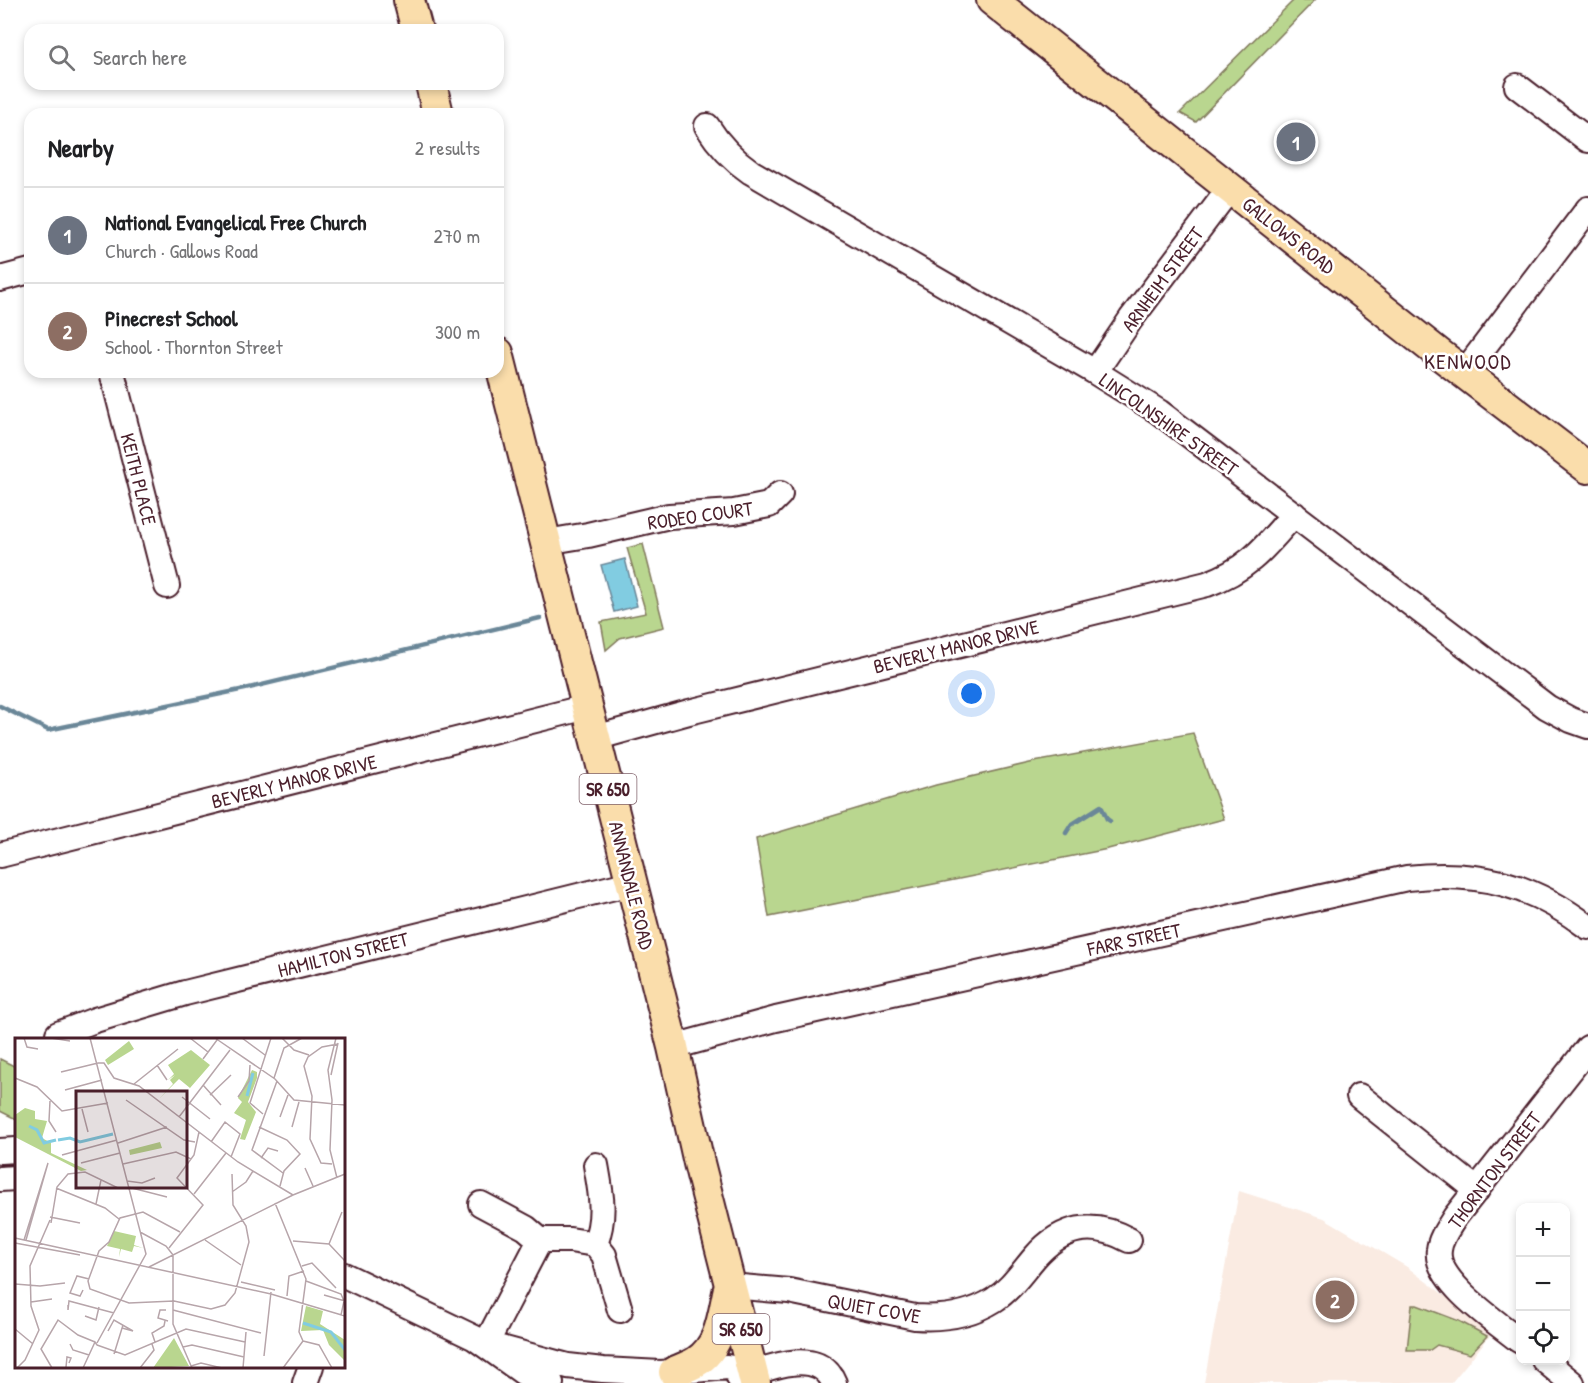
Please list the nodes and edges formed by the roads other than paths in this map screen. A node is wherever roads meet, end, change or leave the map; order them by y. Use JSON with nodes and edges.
{"nodes":[{"id":1,"x":410,"y":0,"type":"edge"},
{"id":2,"x":992,"y":0,"type":"edge"},
{"id":3,"x":416,"y":24,"type":"edge"},
{"id":4,"x":1517,"y":86,"type":"dead end"},
{"id":5,"x":432,"y":90,"type":"edge"},
{"id":6,"x":436,"y":108,"type":"edge"},
{"id":7,"x":707,"y":126,"type":"dead end"},
{"id":8,"x":1588,"y":140,"type":"edge"},
{"id":9,"x":1230,"y":188,"type":"junction"},
{"id":10,"x":1588,"y":209,"type":"edge"},
{"id":11,"x":24,"y":273,"type":"edge"},
{"id":12,"x":0,"y":279,"type":"edge"},
{"id":13,"x":1095,"y":372,"type":"junction"},
{"id":14,"x":1464,"y":373,"type":"junction"},
{"id":15,"x":504,"y":377,"type":"edge"},
{"id":16,"x":114,"y":378,"type":"edge"},
{"id":17,"x":1588,"y":468,"type":"edge"},
{"id":18,"x":780,"y":494,"type":"dead end"},
{"id":19,"x":1294,"y":514,"type":"junction"},
{"id":20,"x":546,"y":542,"type":"junction"},
{"id":21,"x":166,"y":586,"type":"dead end"},
{"id":22,"x":587,"y":707,"type":"junction"},
{"id":23,"x":1588,"y":726,"type":"edge"},
{"id":24,"x":595,"y":738,"type":"junction"},
{"id":25,"x":0,"y":855,"type":"edge"},
{"id":26,"x":631,"y":883,"type":"junction"},
{"id":27,"x":1588,"y":927,"type":"edge"},
{"id":28,"x":58,"y":1034,"type":"dead end"},
{"id":29,"x":672,"y":1047,"type":"junction"},
{"id":30,"x":1588,"y":1048,"type":"edge"},
{"id":31,"x":1359,"y":1096,"type":"dead end"},
{"id":32,"x":15,"y":1150,"type":"edge"},
{"id":33,"x":0,"y":1151,"type":"edge"},
{"id":34,"x":596,"y":1165,"type":"dead end"},
{"id":35,"x":15,"y":1178,"type":"edge"},
{"id":36,"x":0,"y":1179,"type":"edge"},
{"id":37,"x":1477,"y":1190,"type":"junction"},
{"id":38,"x":481,"y":1204,"type":"dead end"},
{"id":39,"x":540,"y":1240,"type":"junction"},
{"id":40,"x":1129,"y":1240,"type":"dead end"},
{"id":41,"x":596,"y":1244,"type":"junction"},
{"id":42,"x":345,"y":1279,"type":"edge"},
{"id":43,"x":730,"y":1286,"type":"junction"},
{"id":44,"x":620,"y":1310,"type":"dead end"},
{"id":45,"x":1516,"y":1337,"type":"edge"},
{"id":46,"x":486,"y":1344,"type":"junction"},
{"id":47,"x":1550,"y":1365,"type":"edge"},
{"id":48,"x":310,"y":1368,"type":"edge"},
{"id":49,"x":674,"y":1372,"type":"junction"},
{"id":50,"x":744,"y":1380,"type":"edge"},
{"id":51,"x":305,"y":1383,"type":"edge"},
{"id":52,"x":551,"y":1383,"type":"edge"},
{"id":53,"x":834,"y":1383,"type":"edge"},
{"id":54,"x":1572,"y":1383,"type":"edge"}],
"edges":[{"from":1,"to":3,"type":"main road"},
{"from":2,"to":9,"type":"main road","name":"GALLOWS ROAD"},
{"from":4,"to":8,"type":"street"},
{"from":5,"to":6,"type":"main road"},
{"from":7,"to":13,"type":"street","name":"LINCOLNSHIRE STREET"},
{"from":9,"to":13,"type":"street","name":"ARNHEIM STREET"},
{"from":9,"to":14,"type":"main road","name":"GALLOWS ROAD"},
{"from":10,"to":14,"type":"street"},
{"from":11,"to":12,"type":"street"},
{"from":13,"to":19,"type":"street","name":"LINCOLNSHIRE STREET"},
{"from":14,"to":17,"type":"main road","name":"GALLOWS ROAD"},
{"from":15,"to":20,"type":"main road","name":"ANNANDALE ROAD","number":"SR 650"},
{"from":16,"to":21,"type":"street","name":"KEITH PLACE"},
{"from":18,"to":20,"type":"street","name":"RODEO COURT"},
{"from":19,"to":23,"type":"street","name":"LINCOLNSHIRE STREET"},
{"from":19,"to":24,"type":"street","name":"BEVERLY MANOR DRIVE"},
{"from":20,"to":22,"type":"main road","name":"ANNANDALE ROAD","number":"SR 650"},
{"from":22,"to":24,"type":"main road","name":"ANNANDALE ROAD","number":"SR 650"},
{"from":22,"to":25,"type":"street","name":"BEVERLY MANOR DRIVE"},
{"from":24,"to":26,"type":"main road","name":"ANNANDALE ROAD","number":"SR 650"},
{"from":26,"to":28,"type":"street","name":"HAMILTON STREET"},
{"from":26,"to":29,"type":"main road","name":"ANNANDALE ROAD","number":"SR 650"},
{"from":27,"to":29,"type":"street","name":"FARR STREET"},
{"from":29,"to":43,"type":"main road","name":"ANNANDALE ROAD","number":"SR 650"},
{"from":30,"to":37,"type":"street","name":"THORNTON STREET"},
{"from":31,"to":37,"type":"street"},
{"from":32,"to":33,"type":"street"},
{"from":34,"to":41,"type":"street"},
{"from":35,"to":36,"type":"street"},
{"from":37,"to":45,"type":"street","name":"THORNTON STREET"},
{"from":38,"to":39,"type":"street"},
{"from":39,"to":41,"type":"street"},
{"from":39,"to":46,"type":"street"},
{"from":40,"to":43,"type":"street","name":"QUIET COVE"},
{"from":41,"to":44,"type":"street"},
{"from":42,"to":46,"type":"street"},
{"from":43,"to":49,"type":"main road"},
{"from":43,"to":50,"type":"main road","name":"ANNANDALE ROAD","number":"SR 650"},
{"from":46,"to":49,"type":"street"},
{"from":46,"to":52,"type":"street"},
{"from":47,"to":54,"type":"street"},
{"from":48,"to":51,"type":"street"},
{"from":49,"to":50,"type":"street"},
{"from":50,"to":53,"type":"street"}]}
